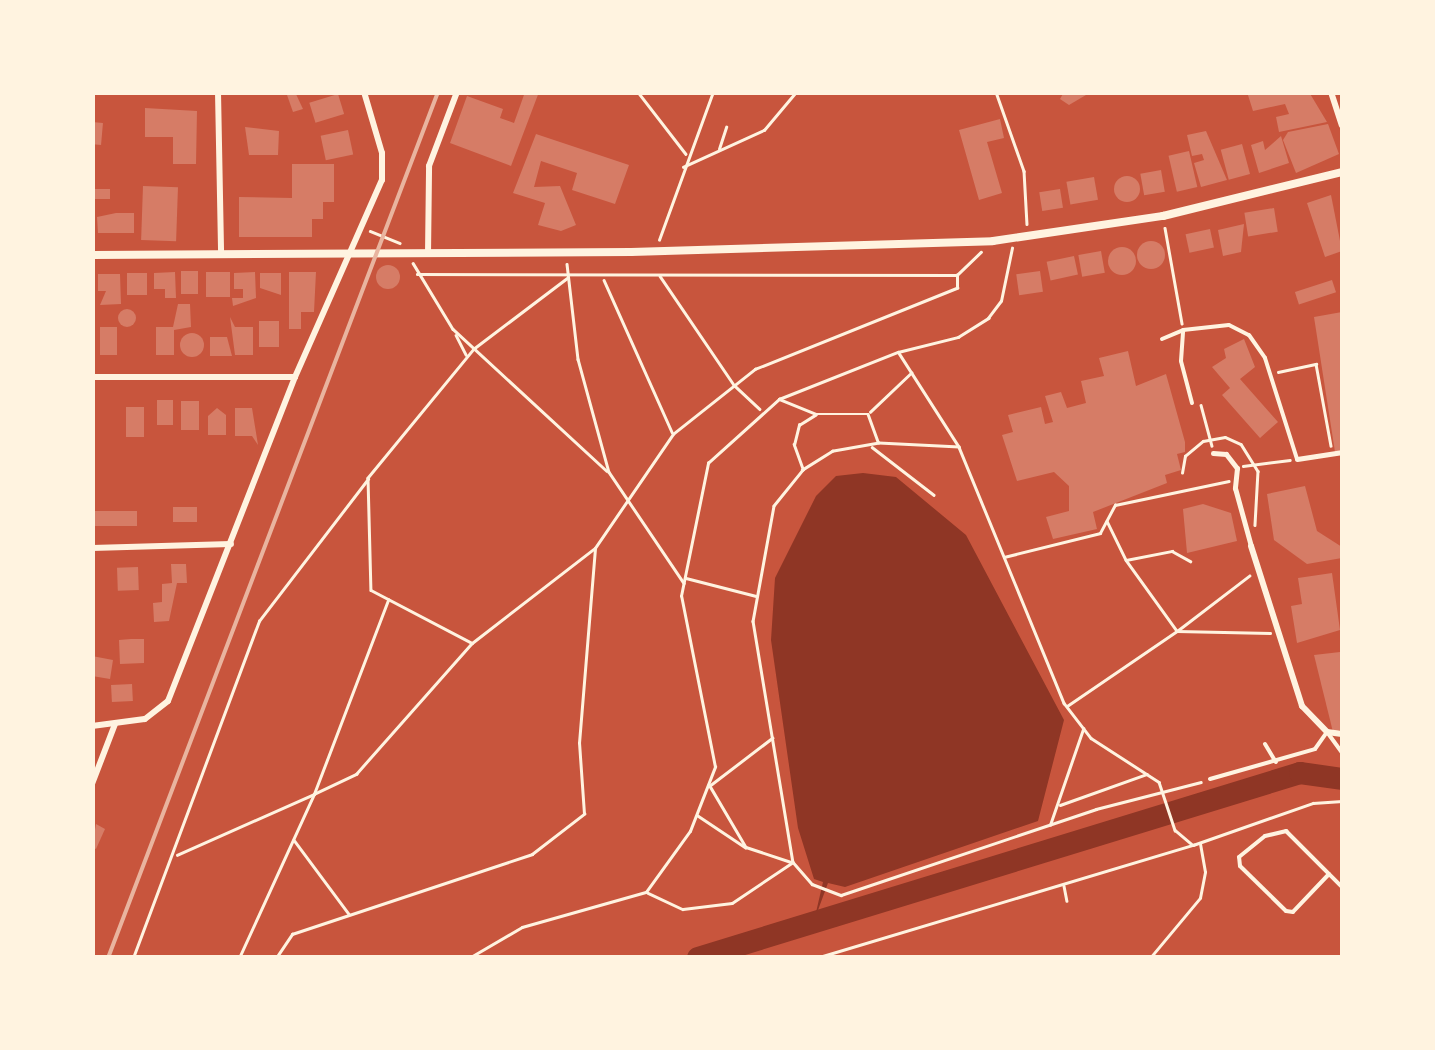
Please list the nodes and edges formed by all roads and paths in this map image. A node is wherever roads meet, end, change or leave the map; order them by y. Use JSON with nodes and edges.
{"nodes":[{"id":1,"x":218,"y":92,"type":"edge"},
{"id":2,"x":364,"y":92,"type":"edge"},
{"id":3,"x":457,"y":92,"type":"edge"},
{"id":4,"x":638,"y":92,"type":"edge"},
{"id":5,"x":713,"y":92,"type":"edge"},
{"id":6,"x":796,"y":92,"type":"edge"},
{"id":7,"x":996,"y":92,"type":"edge"},
{"id":8,"x":1330,"y":92,"type":"edge"},
{"id":9,"x":1342,"y":124,"type":"edge"},
{"id":10,"x":726,"y":127,"type":"dead end"},
{"id":11,"x":718,"y":150,"type":"junction"},
{"id":12,"x":687,"y":155,"type":"junction"},
{"id":13,"x":680,"y":168,"type":"junction"},
{"id":14,"x":1342,"y":172,"type":"edge"},
{"id":15,"x":1164,"y":216,"type":"junction"},
{"id":16,"x":360,"y":227,"type":"junction"},
{"id":17,"x":1019,"y":238,"type":"junction"},
{"id":18,"x":993,"y":241,"type":"junction"},
{"id":19,"x":399,"y":243,"type":"dead end"},
{"id":20,"x":656,"y":251,"type":"junction"},
{"id":21,"x":567,"y":253,"type":"junction"},
{"id":22,"x":387,"y":254,"type":"junction"},
{"id":23,"x":92,"y":255,"type":"edge"},
{"id":24,"x":349,"y":255,"type":"junction"},
{"id":25,"x":428,"y":255,"type":"junction"},
{"id":26,"x":221,"y":256,"type":"junction"},
{"id":27,"x":418,"y":274,"type":"junction"},
{"id":28,"x":659,"y":275,"type":"junction"},
{"id":29,"x":957,"y":275,"type":"junction"},
{"id":30,"x":602,"y":277,"type":"junction"},
{"id":31,"x":568,"y":278,"type":"junction"},
{"id":32,"x":453,"y":330,"type":"junction"},
{"id":33,"x":1183,"y":330,"type":"junction"},
{"id":34,"x":1162,"y":339,"type":"dead end"},
{"id":35,"x":474,"y":348,"type":"junction"},
{"id":36,"x":898,"y":352,"type":"junction"},
{"id":37,"x":468,"y":358,"type":"junction"},
{"id":38,"x":912,"y":372,"type":"junction"},
{"id":39,"x":1266,"y":374,"type":"junction"},
{"id":40,"x":295,"y":377,"type":"junction"},
{"id":41,"x":92,"y":378,"type":"edge"},
{"id":42,"x":734,"y":384,"type":"junction"},
{"id":43,"x":779,"y":399,"type":"junction"},
{"id":44,"x":1192,"y":403,"type":"joint"},
{"id":45,"x":760,"y":410,"type":"junction"},
{"id":46,"x":816,"y":414,"type":"junction"},
{"id":47,"x":868,"y":414,"type":"junction"},
{"id":48,"x":673,"y":434,"type":"junction"},
{"id":49,"x":879,"y":444,"type":"junction"},
{"id":50,"x":1211,"y":444,"type":"dead end"},
{"id":51,"x":870,"y":446,"type":"junction"},
{"id":52,"x":959,"y":447,"type":"junction"},
{"id":53,"x":1213,"y":452,"type":"dead end"},
{"id":54,"x":1342,"y":452,"type":"edge"},
{"id":55,"x":1332,"y":454,"type":"junction"},
{"id":56,"x":1297,"y":459,"type":"junction"},
{"id":57,"x":1243,"y":466,"type":"dead end"},
{"id":58,"x":803,"y":470,"type":"junction"},
{"id":59,"x":608,"y":472,"type":"junction"},
{"id":60,"x":368,"y":478,"type":"junction"},
{"id":61,"x":1235,"y":481,"type":"junction"},
{"id":62,"x":934,"y":495,"type":"dead end"},
{"id":63,"x":624,"y":501,"type":"junction"},
{"id":64,"x":1106,"y":520,"type":"junction"},
{"id":65,"x":231,"y":544,"type":"junction"},
{"id":66,"x":1251,"y":546,"type":"joint"},
{"id":67,"x":92,"y":548,"type":"edge"},
{"id":68,"x":595,"y":548,"type":"junction"},
{"id":69,"x":1002,"y":557,"type":"junction"},
{"id":70,"x":1126,"y":560,"type":"junction"},
{"id":71,"x":1190,"y":561,"type":"dead end"},
{"id":72,"x":1258,"y":570,"type":"junction"},
{"id":73,"x":684,"y":580,"type":"junction"},
{"id":74,"x":757,"y":596,"type":"junction"},
{"id":75,"x":389,"y":599,"type":"junction"},
{"id":76,"x":1177,"y":631,"type":"junction"},
{"id":77,"x":1275,"y":634,"type":"junction"},
{"id":78,"x":472,"y":642,"type":"junction"},
{"id":79,"x":1066,"y":707,"type":"junction"},
{"id":80,"x":115,"y":724,"type":"junction"},
{"id":81,"x":92,"y":726,"type":"edge"},
{"id":82,"x":1084,"y":728,"type":"junction"},
{"id":83,"x":1328,"y":732,"type":"junction"},
{"id":84,"x":1342,"y":734,"type":"edge"},
{"id":85,"x":773,"y":738,"type":"junction"},
{"id":86,"x":1265,"y":744,"type":"dead end"},
{"id":87,"x":1342,"y":753,"type":"edge"},
{"id":88,"x":1276,"y":762,"type":"junction"},
{"id":89,"x":1148,"y":774,"type":"junction"},
{"id":90,"x":1210,"y":779,"type":"joint"},
{"id":91,"x":92,"y":784,"type":"edge"},
{"id":92,"x":710,"y":786,"type":"junction"},
{"id":93,"x":1165,"y":792,"type":"junction"},
{"id":94,"x":314,"y":794,"type":"junction"},
{"id":95,"x":1342,"y":801,"type":"edge"},
{"id":96,"x":1058,"y":806,"type":"junction"},
{"id":97,"x":697,"y":814,"type":"junction"},
{"id":98,"x":1049,"y":826,"type":"junction"},
{"id":99,"x":294,"y":839,"type":"junction"},
{"id":100,"x":1200,"y":843,"type":"junction"},
{"id":101,"x":1193,"y":844,"type":"junction"},
{"id":102,"x":746,"y":848,"type":"junction"},
{"id":103,"x":176,"y":856,"type":"junction"},
{"id":104,"x":793,"y":862,"type":"junction"},
{"id":105,"x":1328,"y":874,"type":"junction"},
{"id":106,"x":1064,"y":884,"type":"junction"},
{"id":107,"x":1342,"y":887,"type":"edge"},
{"id":108,"x":646,"y":892,"type":"junction"},
{"id":109,"x":1067,"y":901,"type":"dead end"},
{"id":110,"x":350,"y":915,"type":"junction"},
{"id":111,"x":133,"y":958,"type":"edge"},
{"id":112,"x":239,"y":958,"type":"edge"},
{"id":113,"x":276,"y":958,"type":"edge"},
{"id":114,"x":468,"y":958,"type":"edge"},
{"id":115,"x":816,"y":958,"type":"edge"},
{"id":116,"x":1150,"y":958,"type":"edge"}],
"edges":[{"from":1,"to":26,"type":"street"},
{"from":2,"to":16,"type":"street"},
{"from":3,"to":25,"type":"street"},
{"from":4,"to":12,"type":"path"},
{"from":5,"to":12,"type":"path"},
{"from":6,"to":11,"type":"path"},
{"from":7,"to":17,"type":"path"},
{"from":8,"to":9,"type":"street"},
{"from":10,"to":11,"type":"path"},
{"from":11,"to":13,"type":"path"},
{"from":12,"to":13,"type":"path"},
{"from":13,"to":20,"type":"path"},
{"from":14,"to":15,"type":"street"},
{"from":15,"to":17,"type":"street"},
{"from":15,"to":33,"type":"path"},
{"from":16,"to":19,"type":"path"},
{"from":16,"to":24,"type":"street"},
{"from":17,"to":18,"type":"street"},
{"from":17,"to":36,"type":"path"},
{"from":18,"to":20,"type":"street"},
{"from":18,"to":29,"type":"path"},
{"from":20,"to":21,"type":"street"},
{"from":21,"to":25,"type":"street"},
{"from":21,"to":31,"type":"path"},
{"from":22,"to":24,"type":"street"},
{"from":22,"to":25,"type":"street"},
{"from":22,"to":27,"type":"path"},
{"from":23,"to":26,"type":"street"},
{"from":24,"to":26,"type":"street"},
{"from":24,"to":40,"type":"street"},
{"from":27,"to":31,"type":"path"},
{"from":27,"to":32,"type":"path"},
{"from":28,"to":29,"type":"path"},
{"from":28,"to":30,"type":"path"},
{"from":28,"to":42,"type":"path"},
{"from":29,"to":42,"type":"path"},
{"from":30,"to":31,"type":"path"},
{"from":30,"to":48,"type":"path"},
{"from":31,"to":35,"type":"path"},
{"from":31,"to":59,"type":"path"},
{"from":32,"to":35,"type":"path"},
{"from":32,"to":37,"type":"path"},
{"from":33,"to":34,"type":"lane"},
{"from":33,"to":39,"type":"lane"},
{"from":33,"to":44,"type":"lane"},
{"from":35,"to":37,"type":"path"},
{"from":35,"to":59,"type":"path"},
{"from":36,"to":38,"type":"path"},
{"from":36,"to":43,"type":"path"},
{"from":37,"to":60,"type":"path"},
{"from":38,"to":47,"type":"path"},
{"from":38,"to":52,"type":"path"},
{"from":39,"to":55,"type":"path"},
{"from":39,"to":56,"type":"lane"},
{"from":40,"to":41,"type":"street"},
{"from":40,"to":65,"type":"street"},
{"from":42,"to":45,"type":"path"},
{"from":42,"to":48,"type":"path"},
{"from":43,"to":45,"type":"path"},
{"from":43,"to":46,"type":"path"},
{"from":44,"to":50,"type":"path"},
{"from":45,"to":73,"type":"path"},
{"from":46,"to":47,"type":"path"},
{"from":46,"to":58,"type":"path"},
{"from":47,"to":49,"type":"path"},
{"from":48,"to":63,"type":"path"},
{"from":49,"to":51,"type":"path"},
{"from":49,"to":52,"type":"path"},
{"from":51,"to":58,"type":"path"},
{"from":51,"to":62,"type":"path"},
{"from":52,"to":69,"type":"path"},
{"from":53,"to":61,"type":"street"},
{"from":54,"to":55,"type":"street"},
{"from":55,"to":56,"type":"street"},
{"from":56,"to":57,"type":"path"},
{"from":58,"to":74,"type":"path"},
{"from":59,"to":63,"type":"path"},
{"from":60,"to":75,"type":"path"},
{"from":60,"to":103,"type":"path"},
{"from":61,"to":64,"type":"path"},
{"from":61,"to":66,"type":"street"},
{"from":63,"to":68,"type":"path"},
{"from":63,"to":73,"type":"path"},
{"from":64,"to":69,"type":"path"},
{"from":64,"to":70,"type":"path"},
{"from":65,"to":67,"type":"street"},
{"from":65,"to":80,"type":"street"},
{"from":66,"to":72,"type":"street"},
{"from":68,"to":78,"type":"path"},
{"from":68,"to":110,"type":"path"},
{"from":69,"to":79,"type":"path"},
{"from":70,"to":71,"type":"path"},
{"from":70,"to":76,"type":"path"},
{"from":72,"to":76,"type":"path"},
{"from":72,"to":77,"type":"street"},
{"from":73,"to":74,"type":"path"},
{"from":73,"to":92,"type":"path"},
{"from":74,"to":85,"type":"path"},
{"from":75,"to":78,"type":"path"},
{"from":75,"to":94,"type":"path"},
{"from":76,"to":77,"type":"path"},
{"from":76,"to":79,"type":"path"},
{"from":77,"to":83,"type":"street"},
{"from":78,"to":94,"type":"path"},
{"from":79,"to":82,"type":"path"},
{"from":80,"to":81,"type":"street"},
{"from":80,"to":91,"type":"street"},
{"from":82,"to":89,"type":"path"},
{"from":82,"to":96,"type":"path"},
{"from":83,"to":84,"type":"street"},
{"from":83,"to":87,"type":"lane"},
{"from":83,"to":88,"type":"lane"},
{"from":85,"to":92,"type":"path"},
{"from":85,"to":104,"type":"path"},
{"from":86,"to":88,"type":"lane"},
{"from":88,"to":90,"type":"lane"},
{"from":89,"to":93,"type":"path"},
{"from":89,"to":96,"type":"path"},
{"from":90,"to":93,"type":"path"},
{"from":92,"to":97,"type":"path"},
{"from":92,"to":102,"type":"path"},
{"from":93,"to":98,"type":"path"},
{"from":93,"to":101,"type":"path"},
{"from":94,"to":99,"type":"path"},
{"from":94,"to":103,"type":"path"},
{"from":95,"to":100,"type":"path"},
{"from":96,"to":98,"type":"path"},
{"from":97,"to":102,"type":"path"},
{"from":97,"to":108,"type":"path"},
{"from":98,"to":104,"type":"path"},
{"from":99,"to":110,"type":"path"},
{"from":99,"to":112,"type":"path"},
{"from":100,"to":101,"type":"path"},
{"from":100,"to":116,"type":"path"},
{"from":101,"to":106,"type":"path"},
{"from":102,"to":104,"type":"path"},
{"from":103,"to":111,"type":"path"},
{"from":104,"to":108,"type":"path"},
{"from":105,"to":105,"type":"lane"},
{"from":105,"to":107,"type":"lane"},
{"from":106,"to":109,"type":"path"},
{"from":106,"to":115,"type":"path"},
{"from":108,"to":114,"type":"path"},
{"from":110,"to":113,"type":"path"}]}
